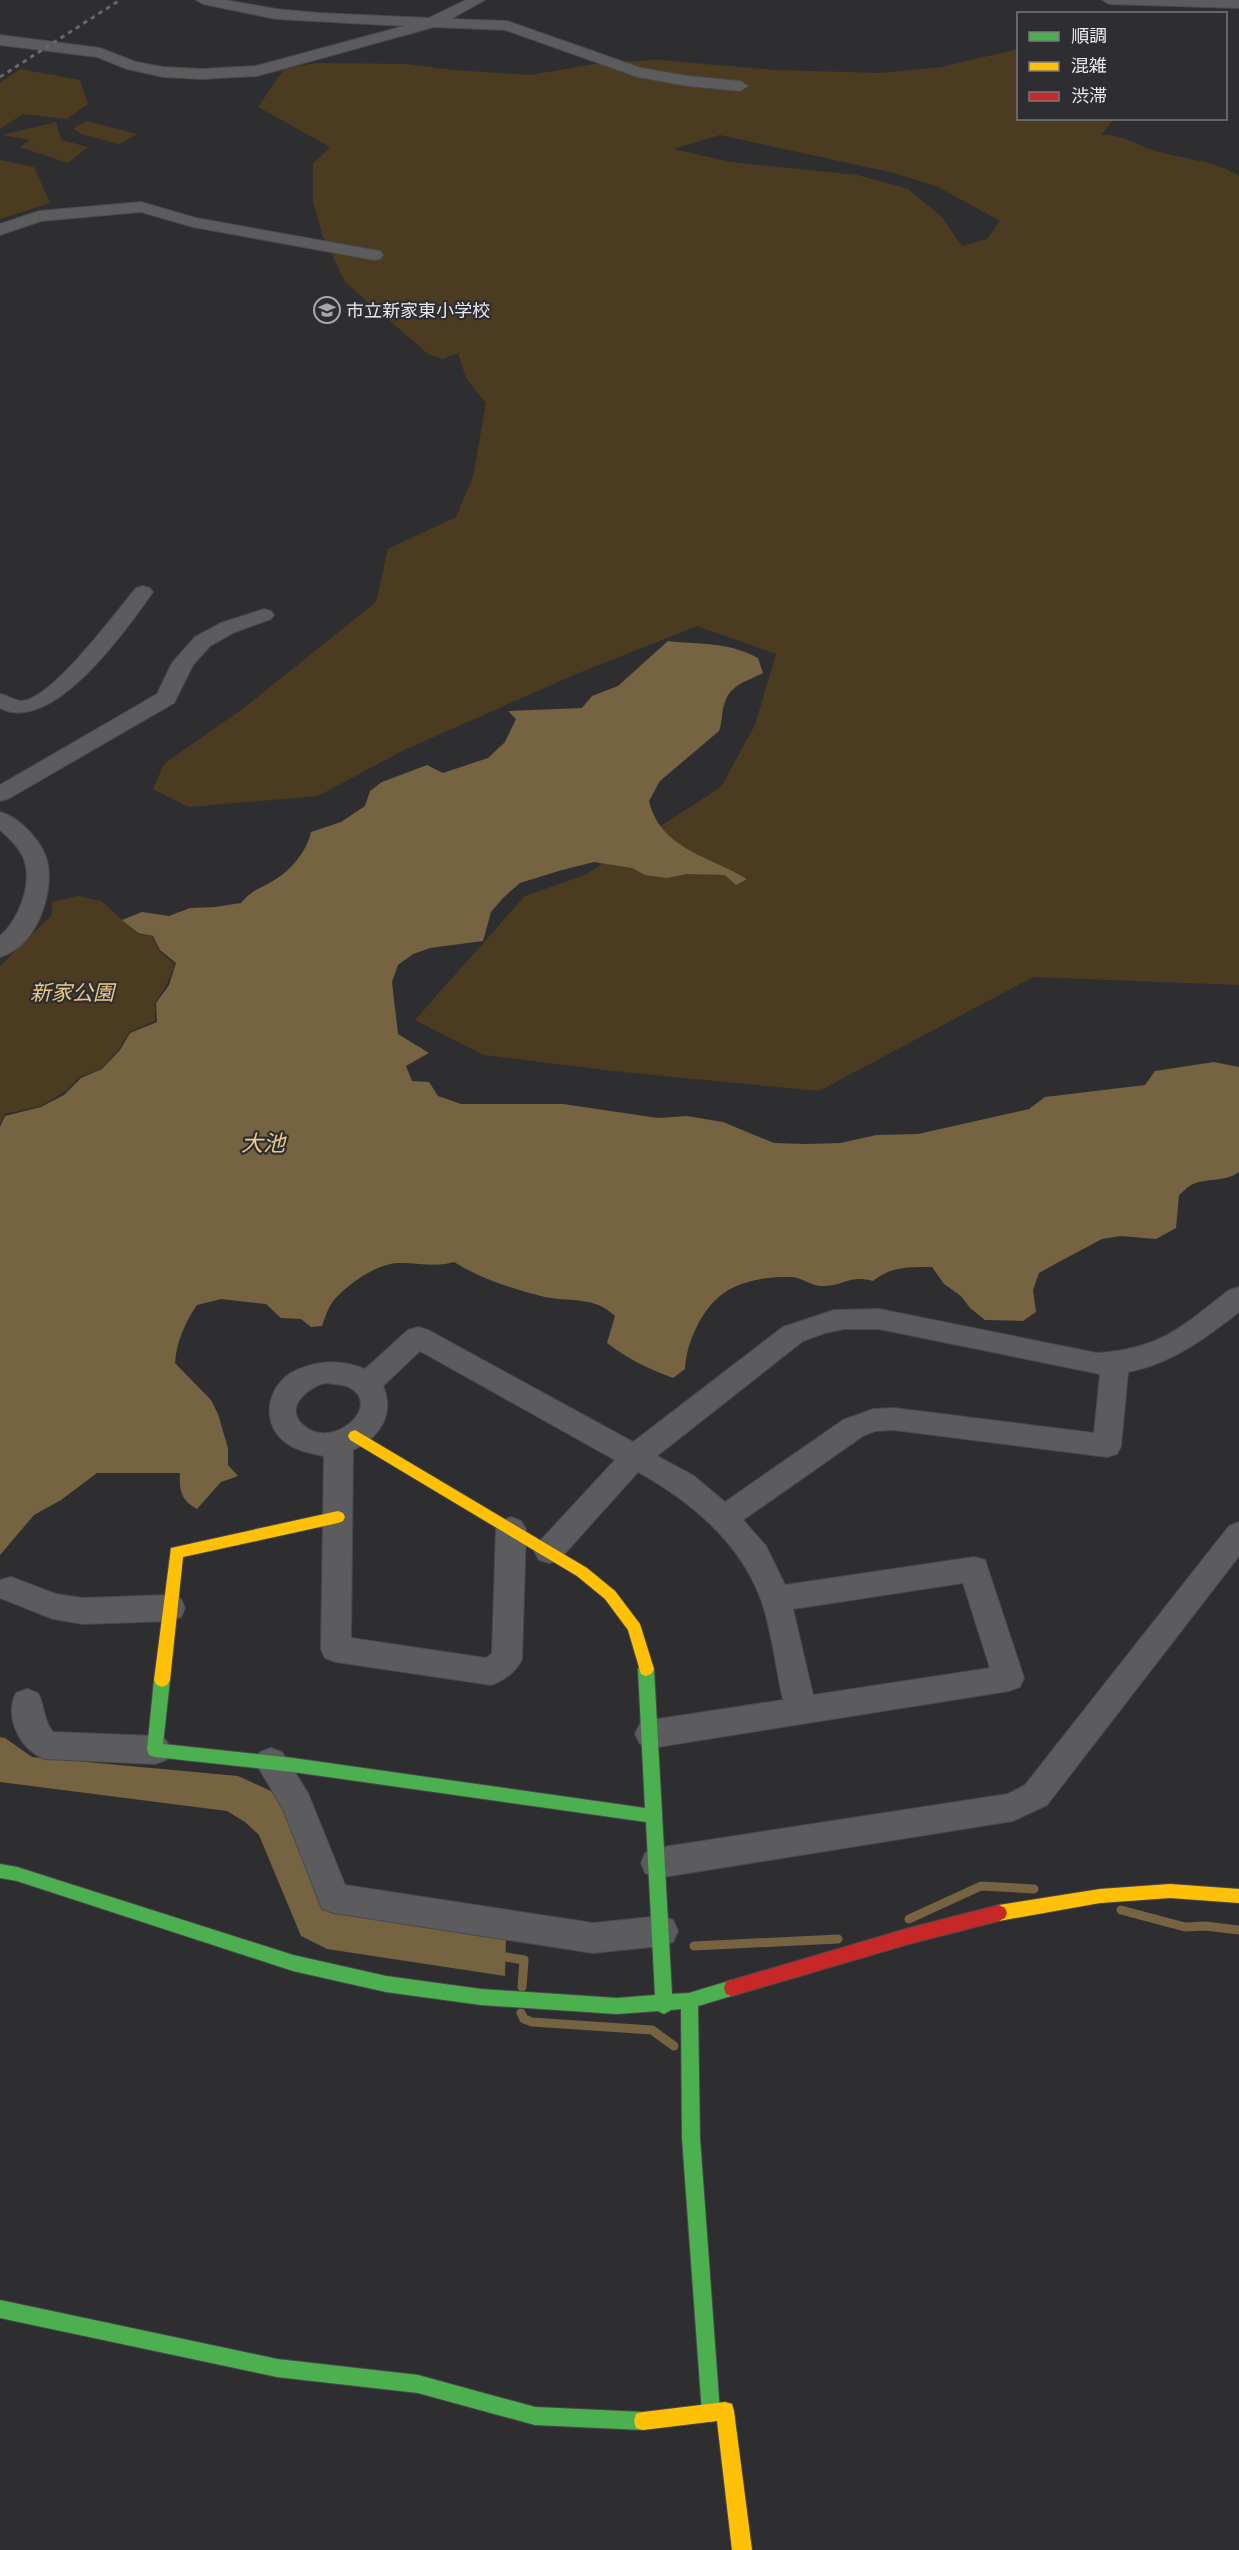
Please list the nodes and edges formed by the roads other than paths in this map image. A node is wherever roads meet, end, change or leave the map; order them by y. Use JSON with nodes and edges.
{"nodes":[{"id":1,"x":203,"y":0,"type":"edge"},
{"id":2,"x":478,"y":0,"type":"edge"},
{"id":3,"x":1109,"y":0,"type":"edge"},
{"id":4,"x":1239,"y":4,"type":"edge"},
{"id":5,"x":279,"y":7,"type":"edge"},
{"id":6,"x":429,"y":24,"type":"junction"},
{"id":7,"x":0,"y":40,"type":"edge"},
{"id":8,"x":740,"y":86,"type":"dead end"},
{"id":9,"x":0,"y":230,"type":"edge"},
{"id":10,"x":374,"y":255,"type":"dead end"},
{"id":11,"x":143,"y":592,"type":"dead end"},
{"id":12,"x":264,"y":615,"type":"dead end"},
{"id":13,"x":0,"y":700,"type":"edge"},
{"id":14,"x":0,"y":794,"type":"edge"},
{"id":15,"x":0,"y":819,"type":"edge"},
{"id":16,"x":0,"y":949,"type":"edge"},
{"id":17,"x":1239,"y":1297,"type":"edge"},
{"id":18,"x":1114,"y":1364,"type":"junction"},
{"id":19,"x":367,"y":1384,"type":"junction"},
{"id":20,"x":347,"y":1439,"type":"junction"},
{"id":21,"x":635,"y":1457,"type":"junction"},
{"id":22,"x":338,"y":1517,"type":"junction"},
{"id":23,"x":724,"y":1518,"type":"junction"},
{"id":24,"x":511,"y":1529,"type":"junction"},
{"id":25,"x":1239,"y":1534,"type":"edge"},
{"id":26,"x":549,"y":1551,"type":"junction"},
{"id":27,"x":11,"y":1589,"type":"dead end"},
{"id":28,"x":776,"y":1599,"type":"junction"},
{"id":29,"x":170,"y":1608,"type":"junction"},
{"id":30,"x":27,"y":1702,"type":"dead end"},
{"id":31,"x":801,"y":1711,"type":"junction"},
{"id":32,"x":651,"y":1734,"type":"junction"},
{"id":33,"x":156,"y":1750,"type":"junction"},
{"id":34,"x":271,"y":1762,"type":"junction"},
{"id":35,"x":655,"y":1816,"type":"junction"},
{"id":36,"x":657,"y":1863,"type":"junction"},
{"id":37,"x":0,"y":1871,"type":"edge"},
{"id":38,"x":1239,"y":1896,"type":"edge"},
{"id":39,"x":661,"y":1931,"type":"junction"},
{"id":40,"x":689,"y":2001,"type":"junction"},
{"id":41,"x":664,"y":2006,"type":"junction"},
{"id":42,"x":0,"y":2309,"type":"edge"},
{"id":43,"x":711,"y":2413,"type":"junction"},
{"id":44,"x":742,"y":2550,"type":"edge"}],
"edges":[{"from":1,"to":5,"type":"street"},
{"from":2,"to":6,"type":"street"},
{"from":3,"to":4,"type":"street"},
{"from":5,"to":6,"type":"street"},
{"from":6,"to":7,"type":"street"},
{"from":6,"to":8,"type":"street"},
{"from":9,"to":10,"type":"street"},
{"from":11,"to":13,"type":"street"},
{"from":12,"to":14,"type":"street"},
{"from":15,"to":16,"type":"street"},
{"from":17,"to":18,"type":"street"},
{"from":18,"to":21,"type":"street"},
{"from":18,"to":23,"type":"street"},
{"from":19,"to":20,"type":"street"},
{"from":19,"to":20,"type":"street"},
{"from":19,"to":21,"type":"street"},
{"from":20,"to":22,"type":"street"},
{"from":20,"to":24,"type":"street"},
{"from":21,"to":23,"type":"street"},
{"from":21,"to":26,"type":"street"},
{"from":22,"to":24,"type":"street"},
{"from":22,"to":29,"type":"street"},
{"from":23,"to":28,"type":"street"},
{"from":24,"to":26,"type":"street"},
{"from":25,"to":36,"type":"street"},
{"from":26,"to":32,"type":"street"},
{"from":27,"to":29,"type":"street"},
{"from":28,"to":31,"type":"street"},
{"from":28,"to":31,"type":"street"},
{"from":29,"to":33,"type":"street"},
{"from":30,"to":33,"type":"street"},
{"from":31,"to":32,"type":"street"},
{"from":32,"to":35,"type":"street"},
{"from":33,"to":34,"type":"street"},
{"from":34,"to":35,"type":"street"},
{"from":34,"to":39,"type":"street"},
{"from":35,"to":36,"type":"street"},
{"from":36,"to":39,"type":"street"},
{"from":37,"to":41,"type":"street"},
{"from":38,"to":40,"type":"street"},
{"from":39,"to":41,"type":"street"},
{"from":40,"to":41,"type":"street"},
{"from":40,"to":43,"type":"street"},
{"from":42,"to":43,"type":"street"},
{"from":43,"to":44,"type":"street"}]}
